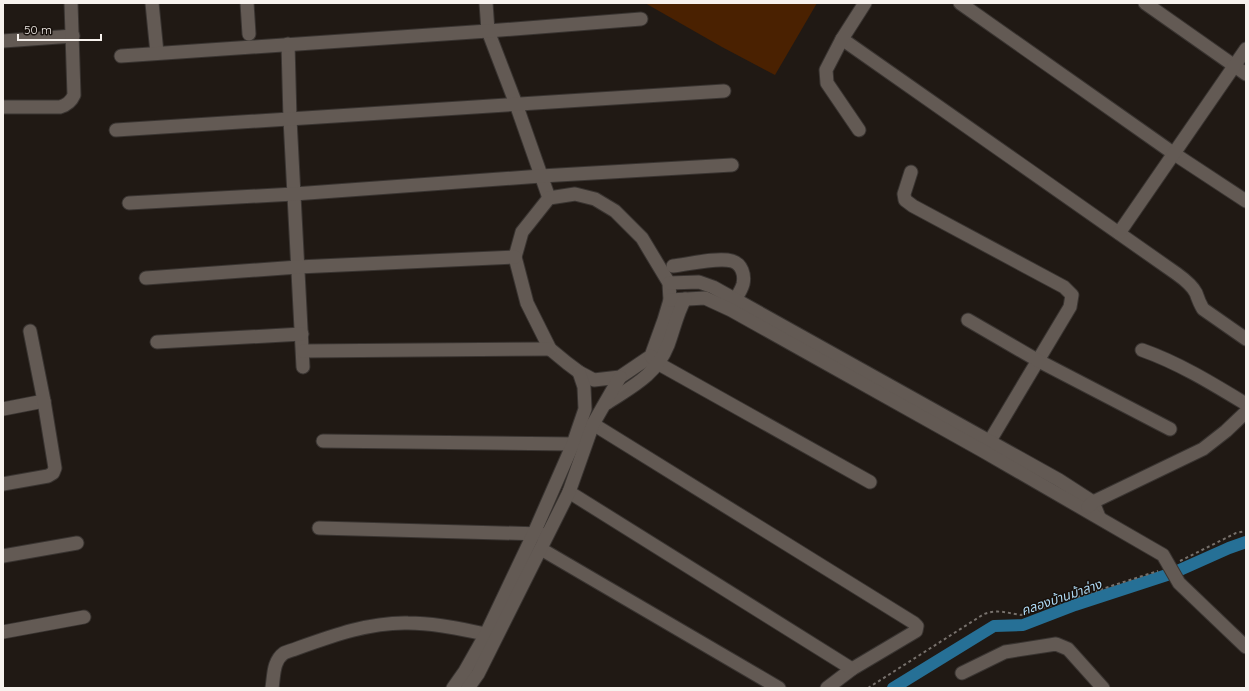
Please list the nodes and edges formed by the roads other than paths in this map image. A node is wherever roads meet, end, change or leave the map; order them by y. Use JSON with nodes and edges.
{"nodes":[{"id":1,"x":71,"y":3,"type":"edge"},
{"id":2,"x":152,"y":3,"type":"edge"},
{"id":3,"x":247,"y":3,"type":"edge"},
{"id":4,"x":486,"y":3,"type":"edge"},
{"id":5,"x":865,"y":3,"type":"edge"},
{"id":6,"x":960,"y":3,"type":"edge"},
{"id":7,"x":1145,"y":3,"type":"edge"},
{"id":8,"x":641,"y":19,"type":"dead end"},
{"id":9,"x":488,"y":31,"type":"junction"},
{"id":10,"x":249,"y":34,"type":"dead end"},
{"id":11,"x":73,"y":36,"type":"junction"},
{"id":12,"x":842,"y":39,"type":"junction"},
{"id":13,"x":3,"y":41,"type":"edge"},
{"id":14,"x":288,"y":44,"type":"junction"},
{"id":15,"x":1246,"y":49,"type":"edge"},
{"id":16,"x":157,"y":53,"type":"junction"},
{"id":17,"x":121,"y":56,"type":"dead end"},
{"id":18,"x":1234,"y":66,"type":"junction"},
{"id":19,"x":1246,"y":74,"type":"edge"},
{"id":20,"x":724,"y":91,"type":"dead end"},
{"id":21,"x":516,"y":104,"type":"junction"},
{"id":22,"x":3,"y":107,"type":"edge"},
{"id":23,"x":290,"y":119,"type":"junction"},
{"id":24,"x":116,"y":130,"type":"dead end"},
{"id":25,"x":858,"y":130,"type":"dead end"},
{"id":26,"x":1173,"y":153,"type":"junction"},
{"id":27,"x":732,"y":165,"type":"dead end"},
{"id":28,"x":911,"y":172,"type":"dead end"},
{"id":29,"x":541,"y":176,"type":"junction"},
{"id":30,"x":294,"y":194,"type":"junction"},
{"id":31,"x":549,"y":198,"type":"junction"},
{"id":32,"x":1246,"y":201,"type":"edge"},
{"id":33,"x":129,"y":203,"type":"dead end"},
{"id":34,"x":1119,"y":233,"type":"junction"},
{"id":35,"x":515,"y":257,"type":"junction"},
{"id":36,"x":673,"y":266,"type":"dead end"},
{"id":37,"x":298,"y":267,"type":"junction"},
{"id":38,"x":146,"y":278,"type":"dead end"},
{"id":39,"x":669,"y":283,"type":"junction"},
{"id":40,"x":685,"y":299,"type":"junction"},
{"id":41,"x":670,"y":300,"type":"junction"},
{"id":42,"x":732,"y":304,"type":"junction"},
{"id":43,"x":968,"y":320,"type":"dead end"},
{"id":44,"x":30,"y":331,"type":"dead end"},
{"id":45,"x":302,"y":334,"type":"junction"},
{"id":46,"x":1245,"y":335,"type":"edge"},
{"id":47,"x":157,"y":342,"type":"dead end"},
{"id":48,"x":550,"y":349,"type":"junction"},
{"id":49,"x":1142,"y":350,"type":"dead end"},
{"id":50,"x":303,"y":351,"type":"junction"},
{"id":51,"x":655,"y":360,"type":"junction"},
{"id":52,"x":1037,"y":360,"type":"junction"},
{"id":53,"x":303,"y":367,"type":"dead end"},
{"id":54,"x":579,"y":372,"type":"junction"},
{"id":55,"x":620,"y":377,"type":"junction"},
{"id":56,"x":44,"y":401,"type":"junction"},
{"id":57,"x":605,"y":404,"type":"junction"},
{"id":58,"x":1246,"y":404,"type":"edge"},
{"id":59,"x":3,"y":409,"type":"edge"},
{"id":60,"x":1246,"y":412,"type":"edge"},
{"id":61,"x":593,"y":424,"type":"junction"},
{"id":62,"x":1170,"y":429,"type":"dead end"},
{"id":63,"x":323,"y":440,"type":"dead end"},
{"id":64,"x":573,"y":444,"type":"junction"},
{"id":65,"x":987,"y":447,"type":"junction"},
{"id":66,"x":870,"y":482,"type":"dead end"},
{"id":67,"x":3,"y":484,"type":"edge"},
{"id":68,"x":568,"y":492,"type":"junction"},
{"id":69,"x":1089,"y":506,"type":"junction"},
{"id":70,"x":319,"y":528,"type":"dead end"},
{"id":71,"x":534,"y":533,"type":"junction"},
{"id":72,"x":548,"y":535,"type":"junction"},
{"id":73,"x":77,"y":543,"type":"dead end"},
{"id":74,"x":541,"y":549,"type":"junction"},
{"id":75,"x":3,"y":556,"type":"edge"},
{"id":76,"x":84,"y":617,"type":"dead end"},
{"id":77,"x":3,"y":632,"type":"edge"},
{"id":78,"x":486,"y":634,"type":"junction"},
{"id":79,"x":1246,"y":647,"type":"edge"},
{"id":80,"x":852,"y":669,"type":"junction"},
{"id":81,"x":962,"y":673,"type":"dead end"},
{"id":82,"x":272,"y":688,"type":"edge"},
{"id":83,"x":453,"y":688,"type":"edge"},
{"id":84,"x":468,"y":688,"type":"edge"},
{"id":85,"x":779,"y":688,"type":"edge"},
{"id":86,"x":826,"y":688,"type":"edge"},
{"id":87,"x":1104,"y":688,"type":"edge"}],
"edges":[{"from":1,"to":11,"type":"street"},
{"from":2,"to":16,"type":"street"},
{"from":3,"to":10,"type":"street"},
{"from":4,"to":9,"type":"street"},
{"from":5,"to":12,"type":"street"},
{"from":6,"to":26,"type":"street"},
{"from":7,"to":18,"type":"street"},
{"from":8,"to":9,"type":"street"},
{"from":9,"to":14,"type":"street"},
{"from":9,"to":21,"type":"street"},
{"from":11,"to":13,"type":"street"},
{"from":11,"to":22,"type":"street"},
{"from":12,"to":25,"type":"street"},
{"from":12,"to":34,"type":"street"},
{"from":14,"to":16,"type":"street"},
{"from":14,"to":23,"type":"street"},
{"from":15,"to":18,"type":"street"},
{"from":16,"to":17,"type":"street"},
{"from":18,"to":19,"type":"street"},
{"from":18,"to":26,"type":"street"},
{"from":20,"to":21,"type":"street"},
{"from":21,"to":23,"type":"street"},
{"from":21,"to":29,"type":"street"},
{"from":23,"to":24,"type":"street"},
{"from":23,"to":30,"type":"street"},
{"from":26,"to":32,"type":"street"},
{"from":26,"to":34,"type":"street"},
{"from":27,"to":29,"type":"street"},
{"from":28,"to":52,"type":"street"},
{"from":29,"to":30,"type":"street"},
{"from":29,"to":31,"type":"street"},
{"from":30,"to":33,"type":"street"},
{"from":30,"to":37,"type":"street"},
{"from":31,"to":35,"type":"street"},
{"from":31,"to":39,"type":"street"},
{"from":34,"to":46,"type":"street"},
{"from":35,"to":37,"type":"street"},
{"from":35,"to":48,"type":"street"},
{"from":36,"to":42,"type":"street"},
{"from":37,"to":38,"type":"street"},
{"from":37,"to":45,"type":"street"},
{"from":39,"to":41,"type":"street"},
{"from":39,"to":42,"type":"street"},
{"from":40,"to":41,"type":"street"},
{"from":40,"to":42,"type":"street"},
{"from":40,"to":51,"type":"street"},
{"from":41,"to":51,"type":"street"},
{"from":42,"to":65,"type":"street"},
{"from":43,"to":52,"type":"street"},
{"from":44,"to":56,"type":"street"},
{"from":45,"to":47,"type":"street"},
{"from":45,"to":50,"type":"street"},
{"from":48,"to":50,"type":"street"},
{"from":48,"to":54,"type":"street"},
{"from":49,"to":58,"type":"street"},
{"from":50,"to":53,"type":"street"},
{"from":51,"to":55,"type":"street"},
{"from":51,"to":57,"type":"street"},
{"from":51,"to":66,"type":"street"},
{"from":52,"to":62,"type":"street"},
{"from":52,"to":65,"type":"street"},
{"from":54,"to":55,"type":"street"},
{"from":54,"to":64,"type":"street"},
{"from":55,"to":57,"type":"street"},
{"from":56,"to":59,"type":"street"},
{"from":56,"to":67,"type":"street"},
{"from":57,"to":61,"type":"street"},
{"from":60,"to":69,"type":"street"},
{"from":61,"to":68,"type":"street"},
{"from":61,"to":80,"type":"street"},
{"from":63,"to":64,"type":"street"},
{"from":64,"to":71,"type":"street"},
{"from":65,"to":69,"type":"street"},
{"from":68,"to":72,"type":"street"},
{"from":68,"to":80,"type":"street"},
{"from":69,"to":79,"type":"street"},
{"from":70,"to":71,"type":"street"},
{"from":71,"to":72,"type":"street"},
{"from":71,"to":78,"type":"street"},
{"from":72,"to":74,"type":"street"},
{"from":73,"to":75,"type":"street"},
{"from":74,"to":84,"type":"street"},
{"from":74,"to":85,"type":"street"},
{"from":76,"to":77,"type":"street"},
{"from":78,"to":82,"type":"street"},
{"from":78,"to":83,"type":"street"},
{"from":80,"to":86,"type":"street"},
{"from":81,"to":87,"type":"street"}]}
